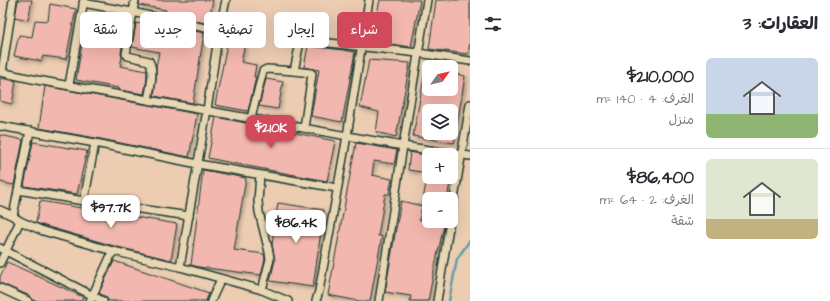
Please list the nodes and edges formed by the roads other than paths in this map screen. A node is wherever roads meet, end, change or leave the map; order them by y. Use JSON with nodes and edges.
{"nodes":[{"id":1,"x":13,"y":0,"type":"edge"},
{"id":2,"x":134,"y":0,"type":"edge"},
{"id":3,"x":226,"y":0,"type":"edge"},
{"id":4,"x":369,"y":0,"type":"edge"},
{"id":5,"x":427,"y":0,"type":"edge"},
{"id":6,"x":84,"y":2,"type":"edge"},
{"id":7,"x":132,"y":12,"type":"junction"},
{"id":8,"x":223,"y":12,"type":"edge"},
{"id":9,"x":367,"y":12,"type":"edge"},
{"id":10,"x":204,"y":28,"type":"edge"},
{"id":11,"x":337,"y":44,"type":"edge"},
{"id":12,"x":127,"y":48,"type":"edge"},
{"id":13,"x":216,"y":48,"type":"edge"},
{"id":14,"x":361,"y":48,"type":"edge"},
{"id":15,"x":369,"y":48,"type":"edge"},
{"id":16,"x":418,"y":54,"type":"junction"},
{"id":17,"x":470,"y":61,"type":"edge"},
{"id":18,"x":294,"y":71,"type":"junction"},
{"id":19,"x":1,"y":72,"type":"edge"},
{"id":20,"x":69,"y":86,"type":"junction"},
{"id":21,"x":148,"y":100,"type":"junction"},
{"id":22,"x":470,"y":104,"type":"edge"},
{"id":23,"x":207,"y":110,"type":"junction"},
{"id":24,"x":251,"y":118,"type":"junction"},
{"id":25,"x":0,"y":126,"type":"edge"},
{"id":26,"x":304,"y":128,"type":"junction"},
{"id":27,"x":30,"y":131,"type":"junction"},
{"id":28,"x":347,"y":136,"type":"junction"},
{"id":29,"x":95,"y":143,"type":"junction"},
{"id":30,"x":403,"y":146,"type":"junction"},
{"id":31,"x":462,"y":155,"type":"junction"},
{"id":32,"x":470,"y":156,"type":"edge"},
{"id":33,"x":198,"y":164,"type":"junction"},
{"id":34,"x":260,"y":175,"type":"junction"},
{"id":35,"x":338,"y":188,"type":"junction"},
{"id":36,"x":18,"y":190,"type":"junction"},
{"id":37,"x":456,"y":192,"type":"edge"},
{"id":38,"x":84,"y":201,"type":"junction"},
{"id":39,"x":0,"y":210,"type":"edge"},
{"id":40,"x":13,"y":216,"type":"junction"},
{"id":41,"x":189,"y":216,"type":"junction"},
{"id":42,"x":20,"y":221,"type":"junction"},
{"id":43,"x":449,"y":228,"type":"edge"},
{"id":44,"x":3,"y":250,"type":"edge"},
{"id":45,"x":113,"y":251,"type":"junction"},
{"id":46,"x":0,"y":263,"type":"edge"},
{"id":47,"x":180,"y":267,"type":"junction"},
{"id":48,"x":221,"y":279,"type":"junction"},
{"id":49,"x":0,"y":288,"type":"edge"},
{"id":50,"x":262,"y":290,"type":"junction"},
{"id":51,"x":91,"y":298,"type":"edge"},
{"id":52,"x":28,"y":301,"type":"edge"},
{"id":53,"x":103,"y":301,"type":"edge"},
{"id":54,"x":211,"y":301,"type":"edge"},
{"id":55,"x":288,"y":301,"type":"edge"},
{"id":56,"x":316,"y":301,"type":"edge"},
{"id":57,"x":379,"y":301,"type":"edge"},
{"id":58,"x":437,"y":301,"type":"edge"}],
"edges":[{"from":1,"to":19,"type":"street"},
{"from":2,"to":7,"type":"street"},
{"from":3,"to":8,"type":"street"},
{"from":4,"to":9,"type":"street"},
{"from":5,"to":16,"type":"street"},
{"from":6,"to":7,"type":"street"},
{"from":6,"to":20,"type":"street"},
{"from":7,"to":10,"type":"street"},
{"from":11,"to":18,"type":"street"},
{"from":12,"to":21,"type":"street"},
{"from":13,"to":23,"type":"street"},
{"from":14,"to":28,"type":"street"},
{"from":15,"to":16,"type":"street"},
{"from":16,"to":17,"type":"street"},
{"from":16,"to":30,"type":"street"},
{"from":18,"to":24,"type":"street"},
{"from":18,"to":26,"type":"street"},
{"from":19,"to":20,"type":"street"},
{"from":20,"to":21,"type":"street"},
{"from":21,"to":23,"type":"street"},
{"from":22,"to":31,"type":"street"},
{"from":23,"to":24,"type":"street"},
{"from":23,"to":33,"type":"street"},
{"from":24,"to":26,"type":"street"},
{"from":25,"to":27,"type":"street"},
{"from":26,"to":28,"type":"street"},
{"from":27,"to":29,"type":"street"},
{"from":27,"to":36,"type":"street"},
{"from":28,"to":30,"type":"street"},
{"from":28,"to":35,"type":"street"},
{"from":29,"to":33,"type":"street"},
{"from":29,"to":38,"type":"street"},
{"from":30,"to":31,"type":"street"},
{"from":30,"to":57,"type":"street"},
{"from":31,"to":32,"type":"street"},
{"from":31,"to":37,"type":"street"},
{"from":33,"to":34,"type":"street"},
{"from":33,"to":41,"type":"street"},
{"from":34,"to":35,"type":"street"},
{"from":34,"to":50,"type":"street"},
{"from":35,"to":56,"type":"street"},
{"from":36,"to":38,"type":"street"},
{"from":36,"to":40,"type":"street"},
{"from":38,"to":41,"type":"street"},
{"from":39,"to":40,"type":"street"},
{"from":40,"to":42,"type":"street"},
{"from":41,"to":47,"type":"street"},
{"from":42,"to":44,"type":"street"},
{"from":42,"to":45,"type":"street"},
{"from":43,"to":58,"type":"street"},
{"from":44,"to":46,"type":"street"},
{"from":44,"to":51,"type":"street"},
{"from":45,"to":47,"type":"street"},
{"from":45,"to":51,"type":"street"},
{"from":47,"to":48,"type":"street"},
{"from":48,"to":50,"type":"street"},
{"from":48,"to":54,"type":"street"},
{"from":49,"to":52,"type":"street"},
{"from":50,"to":55,"type":"street"},
{"from":51,"to":53,"type":"street"}]}
